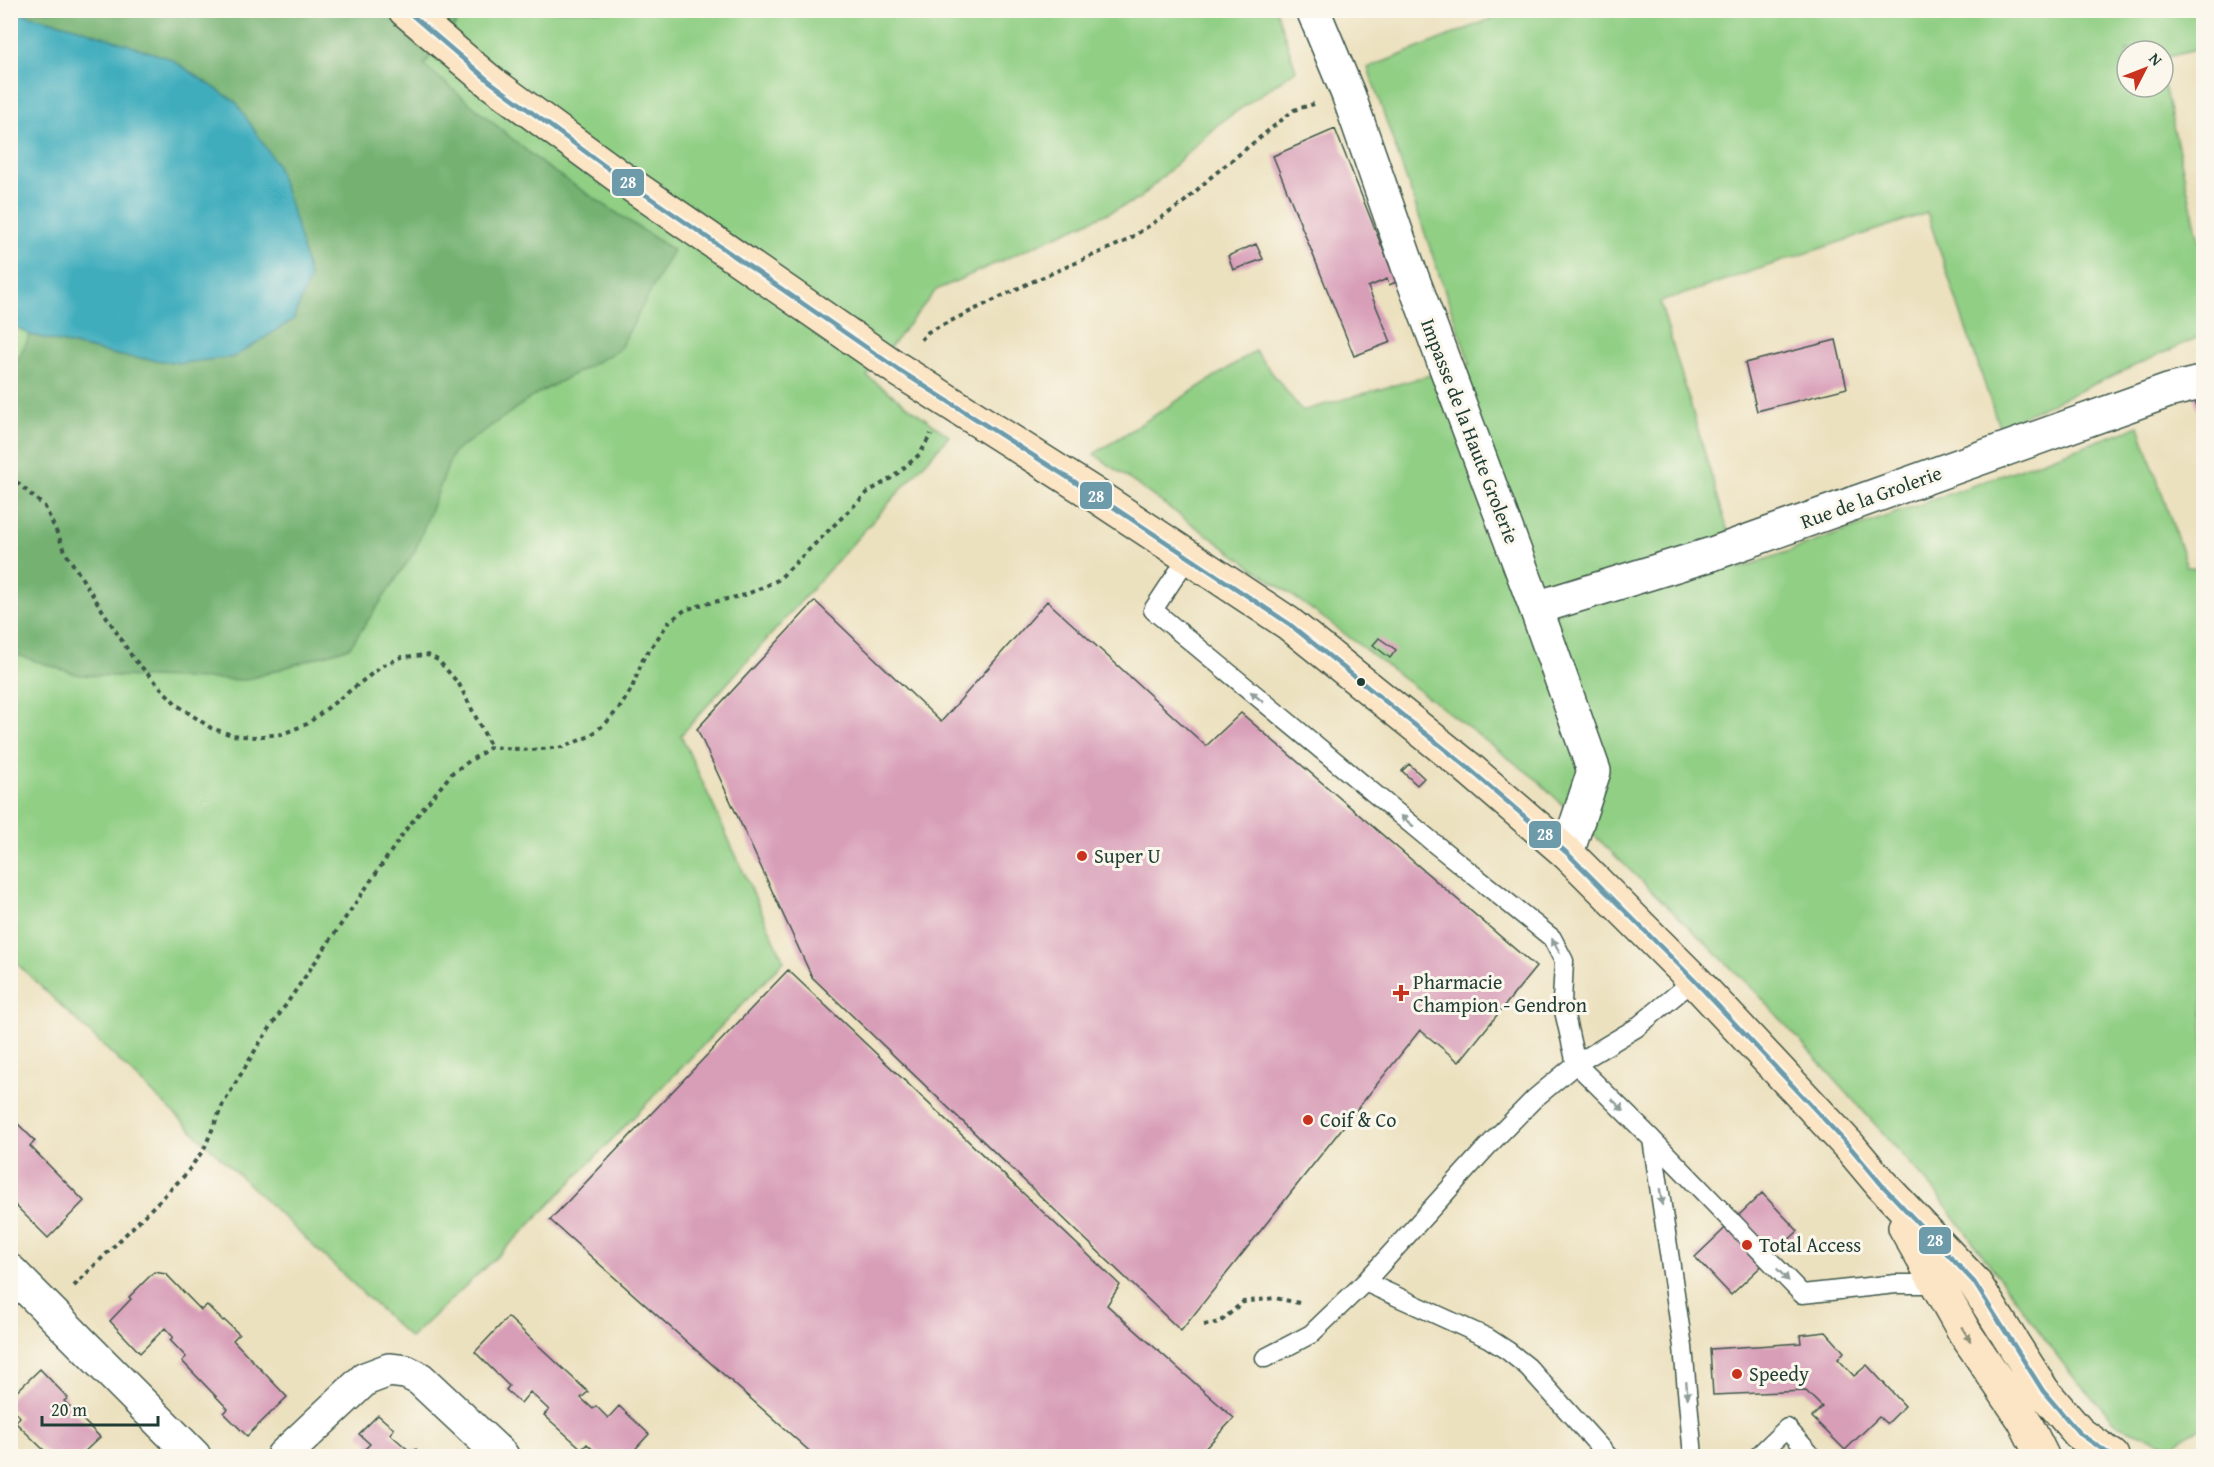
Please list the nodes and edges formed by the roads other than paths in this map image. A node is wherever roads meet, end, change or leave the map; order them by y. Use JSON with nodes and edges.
{"nodes":[{"id":1,"x":405,"y":10,"type":"edge"},
{"id":2,"x":1313,"y":10,"type":"edge"},
{"id":3,"x":2204,"y":382,"type":"edge"},
{"id":4,"x":1188,"y":557,"type":"junction"},
{"id":5,"x":1536,"y":608,"type":"junction"},
{"id":6,"x":1567,"y":853,"type":"junction"},
{"id":7,"x":1694,"y":980,"type":"junction"},
{"id":8,"x":1576,"y":1064,"type":"junction"},
{"id":9,"x":1653,"y":1139,"type":"junction"},
{"id":10,"x":1881,"y":1184,"type":"junction"},
{"id":11,"x":10,"y":1271,"type":"edge"},
{"id":12,"x":1365,"y":1282,"type":"junction"},
{"id":13,"x":1937,"y":1284,"type":"junction"},
{"id":14,"x":1265,"y":1358,"type":"dead end"},
{"id":15,"x":194,"y":1456,"type":"edge"},
{"id":16,"x":283,"y":1456,"type":"edge"},
{"id":17,"x":502,"y":1456,"type":"edge"},
{"id":18,"x":1608,"y":1456,"type":"edge"},
{"id":19,"x":1693,"y":1456,"type":"edge"},
{"id":20,"x":1758,"y":1456,"type":"edge"},
{"id":21,"x":1812,"y":1456,"type":"edge"},
{"id":22,"x":2042,"y":1456,"type":"edge"},
{"id":23,"x":2112,"y":1456,"type":"edge"}],
"edges":[{"from":1,"to":4,"type":"street"},
{"from":2,"to":5,"type":"street","name":"Impasse de la Haute Grolerie"},
{"from":3,"to":5,"type":"street","name":"Rue de la Grolerie"},
{"from":4,"to":6,"type":"street"},
{"from":8,"to":4,"type":"lane","one_way":true},
{"from":5,"to":6,"type":"street","name":"Impasse de la Haute Grolerie"},
{"from":6,"to":7,"type":"street"},
{"from":7,"to":8,"type":"lane"},
{"from":7,"to":10,"type":"street"},
{"from":8,"to":9,"type":"lane","one_way":true},
{"from":8,"to":12,"type":"lane"},
{"from":9,"to":13,"type":"lane","one_way":true},
{"from":9,"to":19,"type":"lane","one_way":true},
{"from":10,"to":13,"type":"street"},
{"from":10,"to":23,"type":"street"},
{"from":11,"to":15,"type":"street"},
{"from":12,"to":14,"type":"lane"},
{"from":12,"to":18,"type":"lane"},
{"from":13,"to":22,"type":"street","one_way":true},
{"from":16,"to":17,"type":"street"},
{"from":20,"to":21,"type":"lane"}]}
